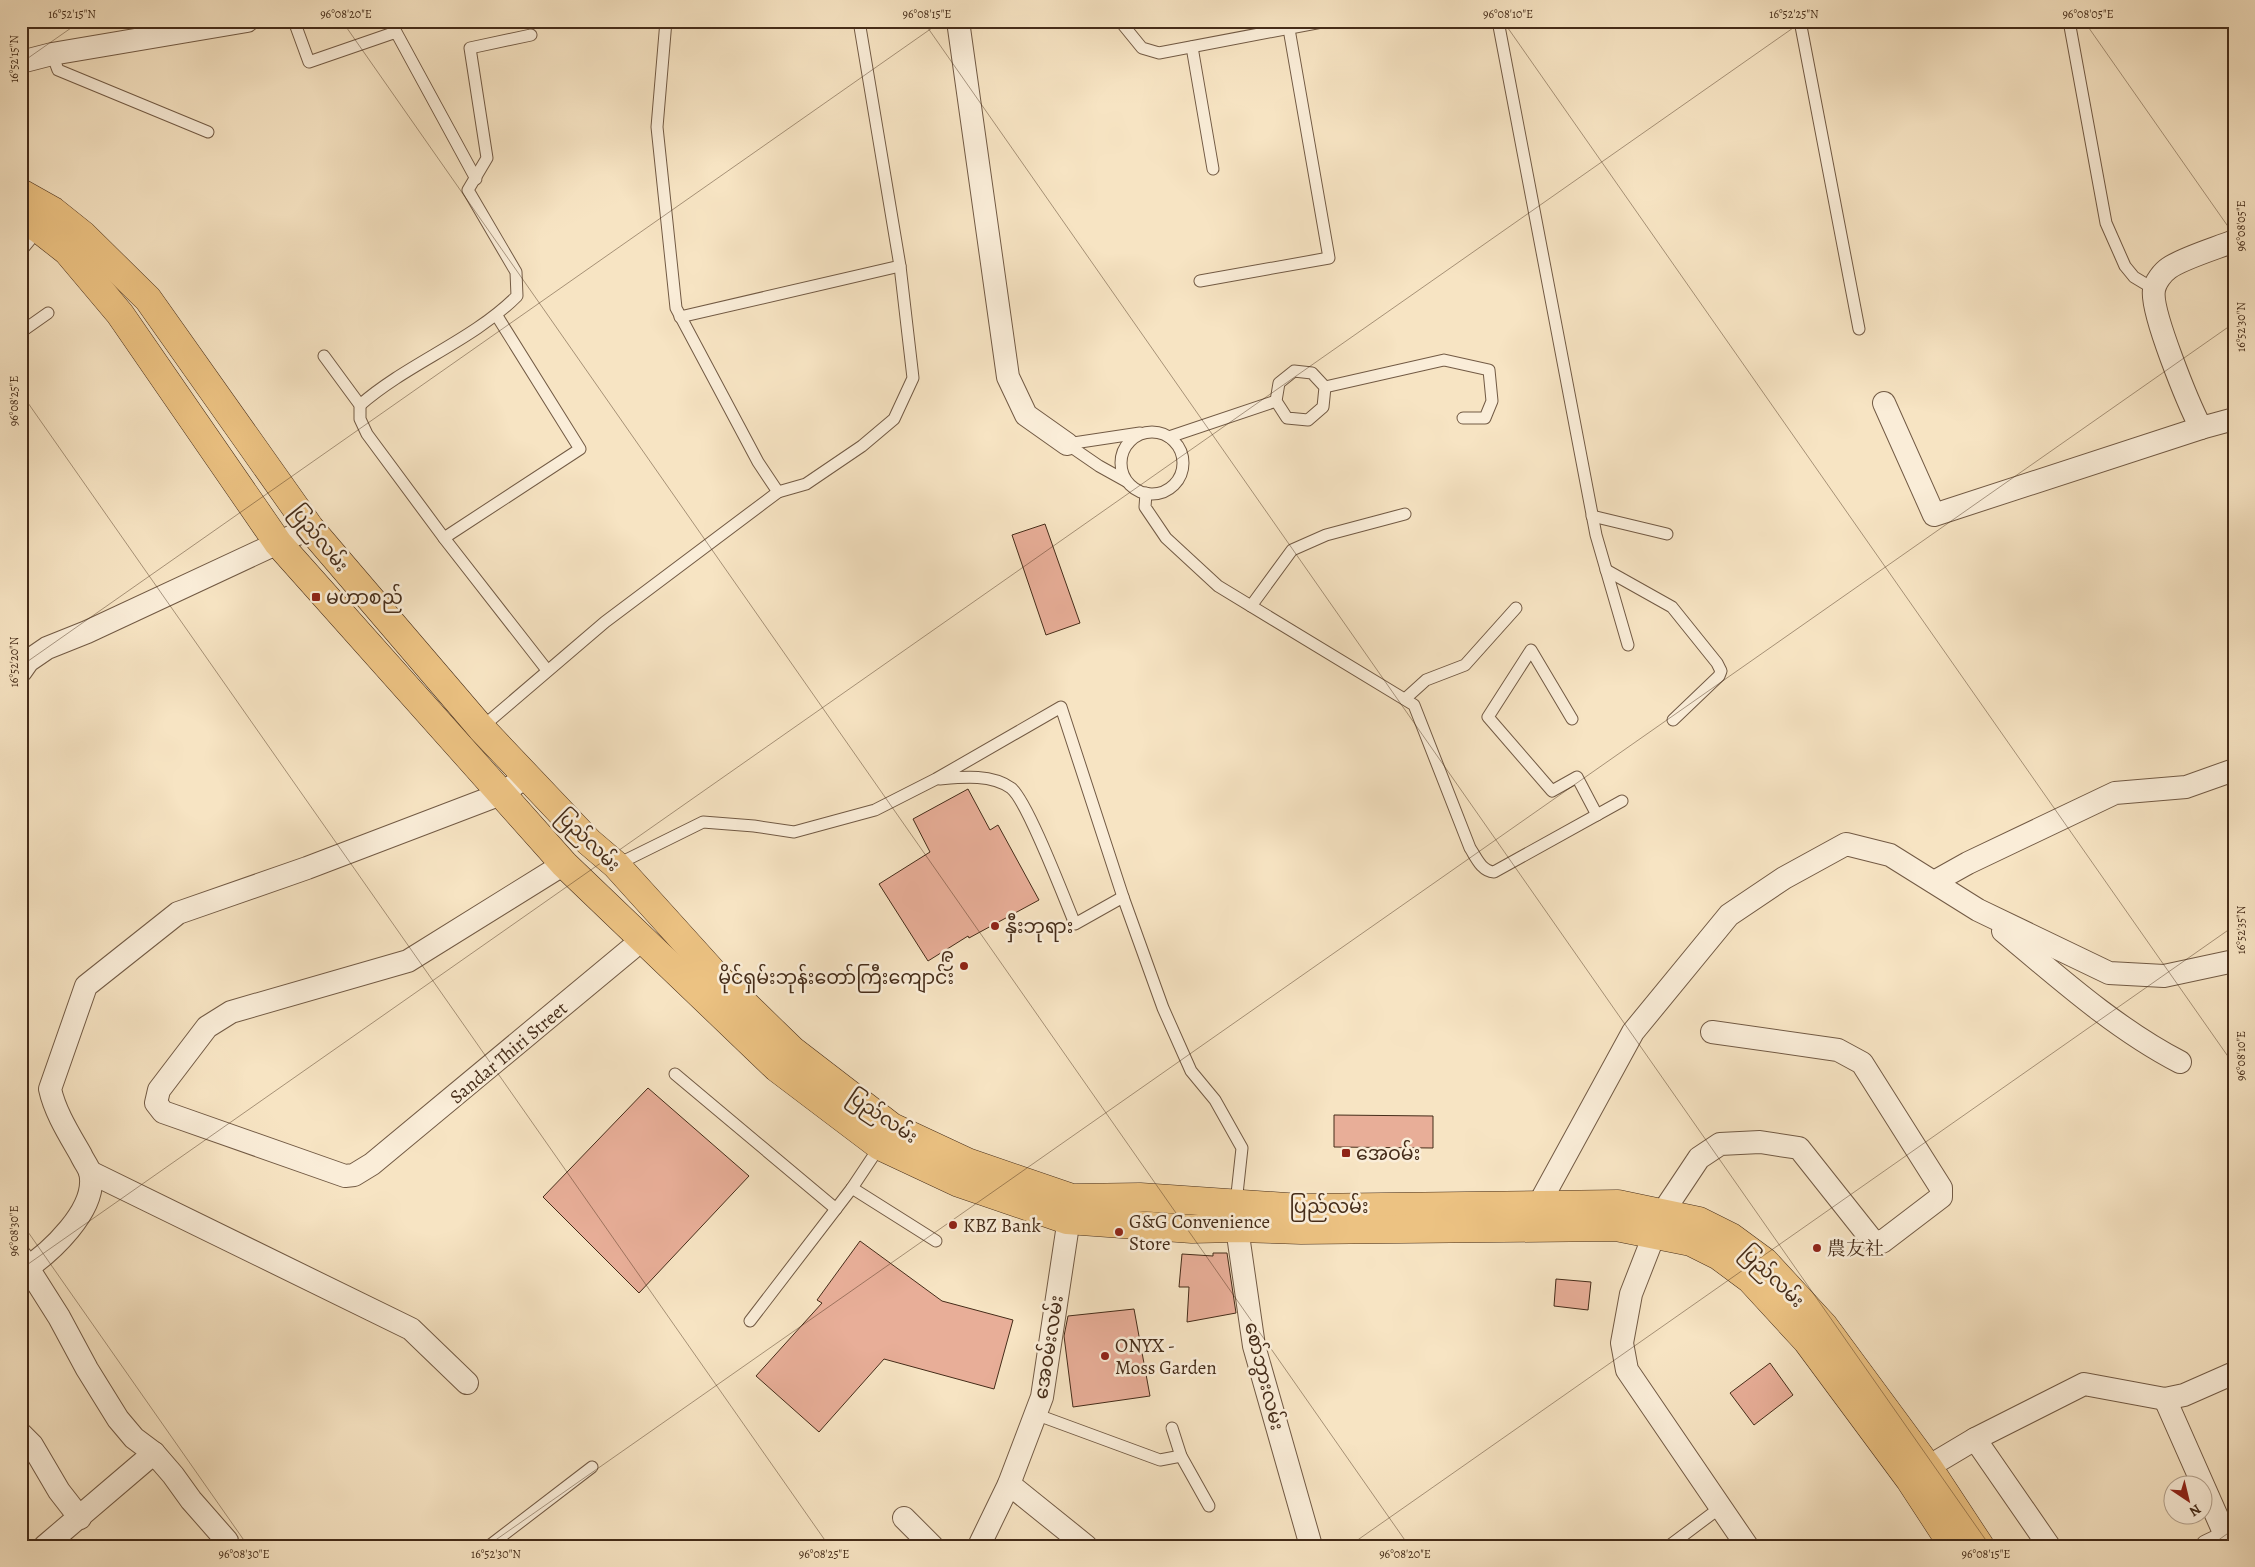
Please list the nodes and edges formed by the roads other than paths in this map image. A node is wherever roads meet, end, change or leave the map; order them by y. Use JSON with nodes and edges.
{"nodes":[{"id":1,"x":247,"y":21,"type":"edge"},
{"id":2,"x":294,"y":21,"type":"edge"},
{"id":3,"x":666,"y":21,"type":"edge"},
{"id":4,"x":859,"y":21,"type":"edge"},
{"id":5,"x":958,"y":21,"type":"edge"},
{"id":6,"x":1120,"y":21,"type":"edge"},
{"id":7,"x":1327,"y":21,"type":"edge"},
{"id":8,"x":1498,"y":21,"type":"edge"},
{"id":9,"x":1800,"y":21,"type":"edge"},
{"id":10,"x":2069,"y":21,"type":"edge"},
{"id":11,"x":1288,"y":29,"type":"junction"},
{"id":12,"x":531,"y":35,"type":"dead end"},
{"id":13,"x":1192,"y":47,"type":"junction"},
{"id":14,"x":52,"y":54,"type":"junction"},
{"id":15,"x":21,"y":62,"type":"edge"},
{"id":16,"x":208,"y":132,"type":"dead end"},
{"id":17,"x":1213,"y":169,"type":"dead end"},
{"id":18,"x":476,"y":179,"type":"junction"},
{"id":19,"x":21,"y":193,"type":"edge"},
{"id":20,"x":30,"y":224,"type":"edge"},
{"id":21,"x":2234,"y":241,"type":"edge"},
{"id":22,"x":21,"y":251,"type":"edge"},
{"id":23,"x":900,"y":266,"type":"junction"},
{"id":24,"x":1200,"y":281,"type":"dead end"},
{"id":25,"x":2154,"y":289,"type":"junction"},
{"id":26,"x":48,"y":313,"type":"dead end"},
{"id":27,"x":497,"y":316,"type":"junction"},
{"id":28,"x":680,"y":317,"type":"junction"},
{"id":29,"x":1859,"y":328,"type":"dead end"},
{"id":30,"x":21,"y":332,"type":"edge"},
{"id":31,"x":324,"y":356,"type":"dead end"},
{"id":32,"x":1325,"y":387,"type":"junction"},
{"id":33,"x":1276,"y":401,"type":"junction"},
{"id":34,"x":1884,"y":403,"type":"dead end"},
{"id":35,"x":360,"y":405,"type":"junction"},
{"id":36,"x":1464,"y":418,"type":"dead end"},
{"id":37,"x":2234,"y":418,"type":"edge"},
{"id":38,"x":2200,"y":428,"type":"junction"},
{"id":39,"x":1145,"y":433,"type":"junction"},
{"id":40,"x":1169,"y":437,"type":"junction"},
{"id":41,"x":1067,"y":444,"type":"junction"},
{"id":42,"x":1126,"y":480,"type":"junction"},
{"id":43,"x":778,"y":492,"type":"junction"},
{"id":44,"x":1146,"y":494,"type":"junction"},
{"id":45,"x":1405,"y":514,"type":"dead end"},
{"id":46,"x":1592,"y":516,"type":"junction"},
{"id":47,"x":310,"y":528,"type":"junction"},
{"id":48,"x":1667,"y":534,"type":"dead end"},
{"id":49,"x":444,"y":538,"type":"junction"},
{"id":50,"x":278,"y":543,"type":"junction"},
{"id":51,"x":1606,"y":570,"type":"junction"},
{"id":52,"x":1251,"y":606,"type":"junction"},
{"id":53,"x":1516,"y":608,"type":"dead end"},
{"id":54,"x":1628,"y":645,"type":"dead end"},
{"id":55,"x":24,"y":664,"type":"edge"},
{"id":56,"x":547,"y":670,"type":"junction"},
{"id":57,"x":1404,"y":700,"type":"junction"},
{"id":58,"x":1572,"y":719,"type":"dead end"},
{"id":59,"x":1673,"y":720,"type":"dead end"},
{"id":60,"x":481,"y":728,"type":"junction"},
{"id":61,"x":2234,"y":770,"type":"edge"},
{"id":62,"x":526,"y":777,"type":"junction"},
{"id":63,"x":936,"y":779,"type":"junction"},
{"id":64,"x":501,"y":794,"type":"junction"},
{"id":65,"x":1622,"y":800,"type":"dead end"},
{"id":66,"x":1597,"y":814,"type":"junction"},
{"id":67,"x":564,"y":864,"type":"junction"},
{"id":68,"x":616,"y":865,"type":"junction"},
{"id":69,"x":1934,"y":882,"type":"junction"},
{"id":70,"x":1123,"y":897,"type":"junction"},
{"id":71,"x":1978,"y":910,"type":"junction"},
{"id":72,"x":643,"y":939,"type":"junction"},
{"id":73,"x":2234,"y":961,"type":"edge"},
{"id":74,"x":1712,"y":1032,"type":"dead end"},
{"id":75,"x":2180,"y":1062,"type":"dead end"},
{"id":76,"x":675,"y":1074,"type":"dead end"},
{"id":77,"x":880,"y":1146,"type":"junction"},
{"id":78,"x":90,"y":1172,"type":"junction"},
{"id":79,"x":852,"y":1188,"type":"junction"},
{"id":80,"x":836,"y":1209,"type":"junction"},
{"id":81,"x":1070,"y":1209,"type":"junction"},
{"id":82,"x":1237,"y":1215,"type":"junction"},
{"id":83,"x":1539,"y":1215,"type":"junction"},
{"id":84,"x":1659,"y":1224,"type":"junction"},
{"id":85,"x":936,"y":1241,"type":"dead end"},
{"id":86,"x":23,"y":1265,"type":"edge"},
{"id":87,"x":750,"y":1321,"type":"dead end"},
{"id":88,"x":2234,"y":1373,"type":"edge"},
{"id":89,"x":466,"y":1383,"type":"dead end"},
{"id":90,"x":2165,"y":1399,"type":"junction"},
{"id":91,"x":1035,"y":1414,"type":"junction"},
{"id":92,"x":1172,"y":1428,"type":"dead end"},
{"id":93,"x":21,"y":1434,"type":"edge"},
{"id":94,"x":1975,"y":1439,"type":"junction"},
{"id":95,"x":154,"y":1453,"type":"junction"},
{"id":96,"x":1181,"y":1456,"type":"junction"},
{"id":97,"x":592,"y":1466,"type":"dead end"},
{"id":98,"x":1928,"y":1467,"type":"junction"},
{"id":99,"x":1009,"y":1484,"type":"junction"},
{"id":100,"x":1209,"y":1506,"type":"dead end"},
{"id":101,"x":1721,"y":1507,"type":"junction"},
{"id":102,"x":80,"y":1518,"type":"junction"},
{"id":103,"x":904,"y":1518,"type":"dead end"},
{"id":104,"x":226,"y":1541,"type":"dead end"},
{"id":105,"x":2221,"y":1543,"type":"edge"},
{"id":106,"x":45,"y":1546,"type":"edge"},
{"id":107,"x":489,"y":1546,"type":"edge"},
{"id":108,"x":932,"y":1546,"type":"edge"},
{"id":109,"x":979,"y":1546,"type":"edge"},
{"id":110,"x":1086,"y":1546,"type":"edge"},
{"id":111,"x":1311,"y":1546,"type":"edge"},
{"id":112,"x":1670,"y":1546,"type":"edge"},
{"id":113,"x":1747,"y":1546,"type":"edge"},
{"id":114,"x":1953,"y":1546,"type":"edge"},
{"id":115,"x":1980,"y":1546,"type":"edge"},
{"id":116,"x":2049,"y":1546,"type":"edge"}],
"edges":[{"from":1,"to":14,"type":"street"},
{"from":2,"to":18,"type":"lane"},
{"from":3,"to":28,"type":"lane"},
{"from":4,"to":23,"type":"lane"},
{"from":5,"to":41,"type":"street"},
{"from":6,"to":13,"type":"lane"},
{"from":7,"to":11,"type":"lane"},
{"from":8,"to":46,"type":"lane"},
{"from":9,"to":29,"type":"lane"},
{"from":10,"to":25,"type":"lane"},
{"from":11,"to":13,"type":"lane"},
{"from":11,"to":24,"type":"lane"},
{"from":12,"to":18,"type":"lane"},
{"from":13,"to":17,"type":"lane"},
{"from":14,"to":15,"type":"street"},
{"from":14,"to":16,"type":"lane"},
{"from":18,"to":27,"type":"lane"},
{"from":19,"to":47,"type":"highway","name":"ပြည်လမ်း"},
{"from":20,"to":22,"type":"lane"},
{"from":20,"to":50,"type":"highway","name":"ပြည်လမ်း"},
{"from":21,"to":25,"type":"street"},
{"from":23,"to":28,"type":"lane"},
{"from":23,"to":43,"type":"lane"},
{"from":25,"to":38,"type":"street"},
{"from":26,"to":30,"type":"lane"},
{"from":27,"to":35,"type":"lane"},
{"from":27,"to":49,"type":"lane"},
{"from":28,"to":43,"type":"lane"},
{"from":31,"to":35,"type":"lane"},
{"from":32,"to":33,"type":"lane"},
{"from":32,"to":33,"type":"lane"},
{"from":32,"to":36,"type":"lane"},
{"from":33,"to":40,"type":"lane"},
{"from":34,"to":38,"type":"street"},
{"from":35,"to":49,"type":"lane"},
{"from":37,"to":38,"type":"street"},
{"from":39,"to":40,"type":"lane"},
{"from":39,"to":41,"type":"lane"},
{"from":39,"to":42,"type":"lane"},
{"from":40,"to":44,"type":"lane"},
{"from":41,"to":42,"type":"lane"},
{"from":42,"to":44,"type":"lane"},
{"from":43,"to":56,"type":"lane"},
{"from":44,"to":52,"type":"lane"},
{"from":45,"to":52,"type":"lane"},
{"from":46,"to":48,"type":"lane"},
{"from":46,"to":51,"type":"lane"},
{"from":47,"to":50,"type":"street"},
{"from":47,"to":60,"type":"highway","name":"ပြည်လမ်း"},
{"from":49,"to":56,"type":"lane"},
{"from":50,"to":55,"type":"street"},
{"from":50,"to":64,"type":"highway","name":"ပြည်လမ်း"},
{"from":51,"to":54,"type":"lane"},
{"from":51,"to":59,"type":"lane"},
{"from":52,"to":57,"type":"lane"},
{"from":53,"to":57,"type":"lane"},
{"from":56,"to":60,"type":"lane"},
{"from":57,"to":66,"type":"lane"},
{"from":58,"to":66,"type":"lane"},
{"from":60,"to":62,"type":"highway","name":"ပြည်လမ်း"},
{"from":61,"to":69,"type":"street"},
{"from":62,"to":64,"type":"street"},
{"from":62,"to":68,"type":"highway","name":"ပြည်လမ်း"},
{"from":63,"to":68,"type":"lane"},
{"from":63,"to":70,"type":"lane"},
{"from":63,"to":70,"type":"lane"},
{"from":64,"to":67,"type":"highway","name":"ပြည်လမ်း"},
{"from":64,"to":78,"type":"street"},
{"from":65,"to":66,"type":"lane"},
{"from":67,"to":72,"type":"highway","name":"ပြည်လမ်း"},
{"from":67,"to":72,"type":"street","name":"Sandar Thiri Street"},
{"from":68,"to":81,"type":"highway","name":"ပြည်လမ်း"},
{"from":69,"to":71,"type":"street"},
{"from":69,"to":83,"type":"street"},
{"from":70,"to":82,"type":"lane"},
{"from":71,"to":73,"type":"street"},
{"from":71,"to":75,"type":"street"},
{"from":72,"to":77,"type":"highway","name":"ပြည်လမ်း"},
{"from":74,"to":84,"type":"street"},
{"from":76,"to":80,"type":"lane"},
{"from":77,"to":79,"type":"lane"},
{"from":77,"to":81,"type":"highway","name":"ပြည်လမ်း"},
{"from":78,"to":86,"type":"street"},
{"from":78,"to":89,"type":"street"},
{"from":79,"to":80,"type":"lane"},
{"from":79,"to":85,"type":"lane"},
{"from":80,"to":87,"type":"lane"},
{"from":81,"to":82,"type":"highway","name":"ပြည်လမ်း"},
{"from":81,"to":91,"type":"street","name":"အေဝမ်းလမ်း"},
{"from":82,"to":83,"type":"highway","name":"ပြည်လမ်း"},
{"from":82,"to":111,"type":"street","name":"စော်ဘွားလမ်း"},
{"from":83,"to":84,"type":"highway","name":"ပြည်လမ်း"},
{"from":84,"to":98,"type":"highway","name":"ပြည်လမ်း"},
{"from":84,"to":101,"type":"street"},
{"from":84,"to":114,"type":"highway","name":"ပြည်လမ်း"},
{"from":86,"to":95,"type":"street"},
{"from":88,"to":90,"type":"street"},
{"from":90,"to":94,"type":"street"},
{"from":90,"to":105,"type":"street"},
{"from":91,"to":96,"type":"lane"},
{"from":91,"to":99,"type":"street","name":"အေဝမ်းလမ်း"},
{"from":92,"to":96,"type":"lane"},
{"from":93,"to":102,"type":"street"},
{"from":94,"to":98,"type":"street"},
{"from":94,"to":116,"type":"street"},
{"from":95,"to":102,"type":"street"},
{"from":95,"to":104,"type":"street"},
{"from":96,"to":100,"type":"lane"},
{"from":97,"to":107,"type":"lane"},
{"from":98,"to":115,"type":"highway","name":"ပြည်လမ်း"},
{"from":99,"to":109,"type":"street","name":"အေဝမ်းလမ်း"},
{"from":99,"to":110,"type":"street"},
{"from":101,"to":112,"type":"lane"},
{"from":101,"to":113,"type":"street"},
{"from":102,"to":106,"type":"street"},
{"from":103,"to":108,"type":"street"}]}
